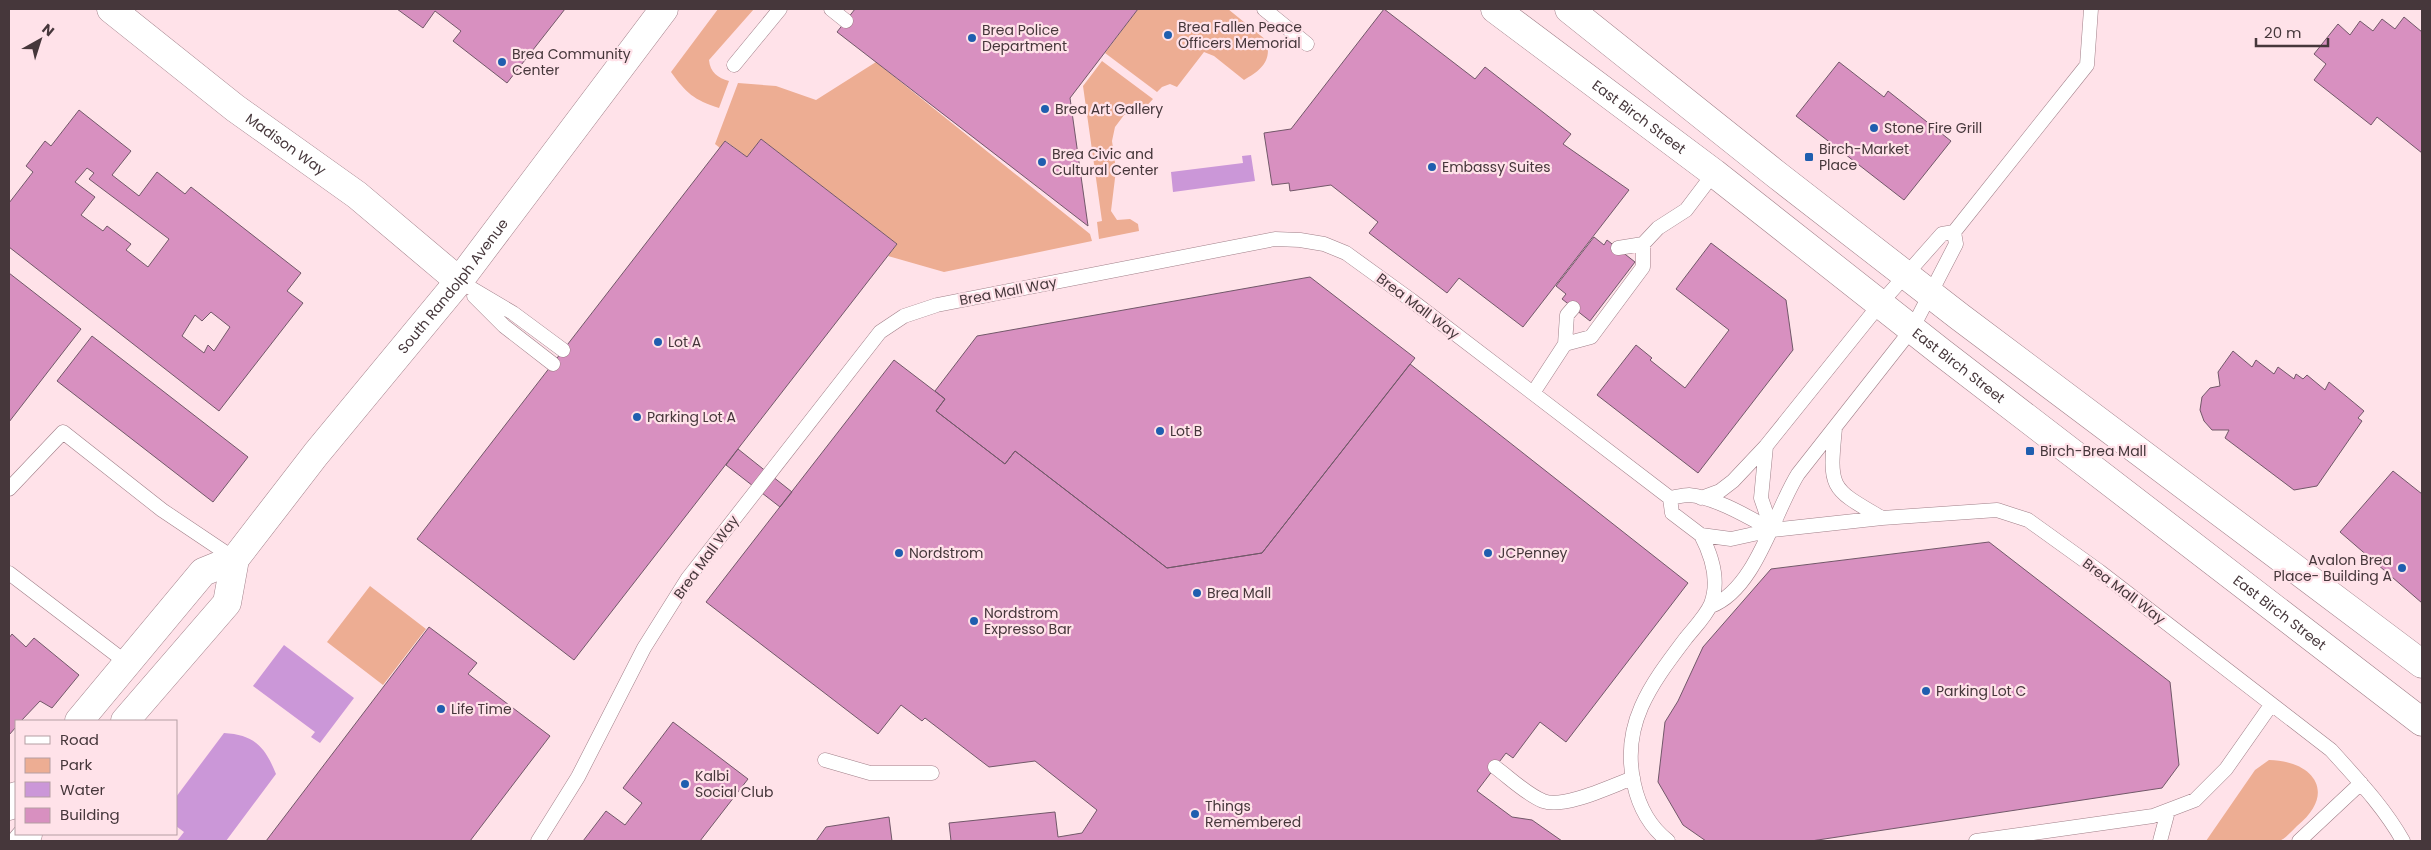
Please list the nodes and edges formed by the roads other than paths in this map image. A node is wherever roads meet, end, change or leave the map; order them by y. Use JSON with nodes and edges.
{"nodes":[{"id":1,"x":111,"y":9,"type":"edge"},
{"id":2,"x":664,"y":9,"type":"edge"},
{"id":3,"x":780,"y":9,"type":"edge"},
{"id":4,"x":831,"y":9,"type":"edge"},
{"id":5,"x":1264,"y":9,"type":"edge"},
{"id":6,"x":1495,"y":9,"type":"edge"},
{"id":7,"x":1569,"y":9,"type":"edge"},
{"id":8,"x":2090,"y":9,"type":"edge"},
{"id":9,"x":846,"y":21,"type":"dead end"},
{"id":10,"x":1307,"y":44,"type":"dead end"},
{"id":11,"x":734,"y":65,"type":"dead end"},
{"id":12,"x":1714,"y":173,"type":"junction"},
{"id":13,"x":1954,"y":232,"type":"junction"},
{"id":14,"x":1643,"y":244,"type":"junction"},
{"id":15,"x":1618,"y":248,"type":"dead end"},
{"id":16,"x":1906,"y":274,"type":"junction"},
{"id":17,"x":459,"y":281,"type":"junction"},
{"id":18,"x":1930,"y":293,"type":"junction"},
{"id":19,"x":1880,"y":304,"type":"junction"},
{"id":20,"x":1572,"y":308,"type":"dead end"},
{"id":21,"x":1912,"y":329,"type":"junction"},
{"id":22,"x":1564,"y":344,"type":"junction"},
{"id":23,"x":563,"y":350,"type":"dead end"},
{"id":24,"x":553,"y":364,"type":"dead end"},
{"id":25,"x":1533,"y":393,"type":"junction"},
{"id":26,"x":1835,"y":428,"type":"junction"},
{"id":27,"x":1766,"y":446,"type":"junction"},
{"id":28,"x":9,"y":489,"type":"edge"},
{"id":29,"x":1670,"y":498,"type":"junction"},
{"id":30,"x":1701,"y":498,"type":"junction"},
{"id":31,"x":1882,"y":518,"type":"junction"},
{"id":32,"x":1772,"y":530,"type":"junction"},
{"id":33,"x":1701,"y":535,"type":"junction"},
{"id":34,"x":236,"y":559,"type":"junction"},
{"id":35,"x":9,"y":573,"type":"edge"},
{"id":36,"x":1711,"y":606,"type":"junction"},
{"id":37,"x":127,"y":663,"type":"junction"},
{"id":38,"x":2422,"y":664,"type":"edge"},
{"id":39,"x":2271,"y":705,"type":"junction"},
{"id":40,"x":80,"y":720,"type":"edge"},
{"id":41,"x":126,"y":720,"type":"edge"},
{"id":42,"x":2422,"y":722,"type":"edge"},
{"id":43,"x":825,"y":760,"type":"dead end"},
{"id":44,"x":1495,"y":767,"type":"dead end"},
{"id":45,"x":932,"y":773,"type":"dead end"},
{"id":46,"x":1633,"y":778,"type":"junction"},
{"id":47,"x":2361,"y":783,"type":"junction"},
{"id":48,"x":2168,"y":811,"type":"junction"},
{"id":49,"x":538,"y":841,"type":"edge"},
{"id":50,"x":1668,"y":841,"type":"edge"},
{"id":51,"x":1976,"y":841,"type":"edge"},
{"id":52,"x":2160,"y":841,"type":"edge"},
{"id":53,"x":2299,"y":841,"type":"edge"},
{"id":54,"x":2403,"y":841,"type":"edge"}],
"edges":[{"from":1,"to":17,"type":"street","name":"Madison Way"},
{"from":2,"to":17,"type":"street","name":"South Randolph Avenue"},
{"from":3,"to":11,"type":"lane"},
{"from":4,"to":9,"type":"lane"},
{"from":5,"to":10,"type":"lane"},
{"from":6,"to":12,"type":"street","name":"East Birch Street"},
{"from":7,"to":16,"type":"street"},
{"from":8,"to":13,"type":"lane"},
{"from":12,"to":14,"type":"lane"},
{"from":12,"to":19,"type":"street","name":"East Birch Street"},
{"from":13,"to":16,"type":"lane"},
{"from":13,"to":18,"type":"lane"},
{"from":14,"to":15,"type":"lane"},
{"from":14,"to":22,"type":"lane"},
{"from":16,"to":18,"type":"street"},
{"from":16,"to":19,"type":"lane"},
{"from":17,"to":23,"type":"lane"},
{"from":17,"to":24,"type":"lane"},
{"from":17,"to":34,"type":"street","name":"South Randolph Avenue"},
{"from":18,"to":21,"type":"lane"},
{"from":18,"to":38,"type":"street"},
{"from":19,"to":21,"type":"street","name":"East Birch Street"},
{"from":19,"to":27,"type":"lane"},
{"from":20,"to":22,"type":"lane"},
{"from":21,"to":26,"type":"lane"},
{"from":21,"to":42,"type":"street","name":"East Birch Street"},
{"from":22,"to":25,"type":"lane"},
{"from":25,"to":29,"type":"lane","name":"Brea Mall Way"},
{"from":25,"to":49,"type":"lane","name":"Brea Mall Way"},
{"from":26,"to":31,"type":"lane"},
{"from":26,"to":32,"type":"lane"},
{"from":27,"to":30,"type":"lane"},
{"from":27,"to":32,"type":"lane"},
{"from":28,"to":34,"type":"lane"},
{"from":29,"to":30,"type":"lane"},
{"from":29,"to":33,"type":"lane","name":"Brea Mall Way"},
{"from":30,"to":32,"type":"lane"},
{"from":31,"to":32,"type":"lane","name":"Brea Mall Way"},
{"from":31,"to":39,"type":"lane","name":"Brea Mall Way"},
{"from":32,"to":33,"type":"lane","name":"Brea Mall Way"},
{"from":32,"to":36,"type":"lane"},
{"from":33,"to":36,"type":"lane"},
{"from":34,"to":37,"type":"street"},
{"from":34,"to":41,"type":"street","name":"South Randolph Avenue"},
{"from":35,"to":37,"type":"lane"},
{"from":36,"to":46,"type":"lane"},
{"from":37,"to":40,"type":"street"},
{"from":39,"to":47,"type":"lane","name":"Brea Mall Way"},
{"from":39,"to":48,"type":"lane"},
{"from":43,"to":45,"type":"lane"},
{"from":44,"to":46,"type":"lane"},
{"from":46,"to":50,"type":"lane"},
{"from":47,"to":53,"type":"lane"},
{"from":47,"to":54,"type":"lane","name":"Brea Mall Way"},
{"from":48,"to":51,"type":"lane"},
{"from":48,"to":52,"type":"lane"}]}
